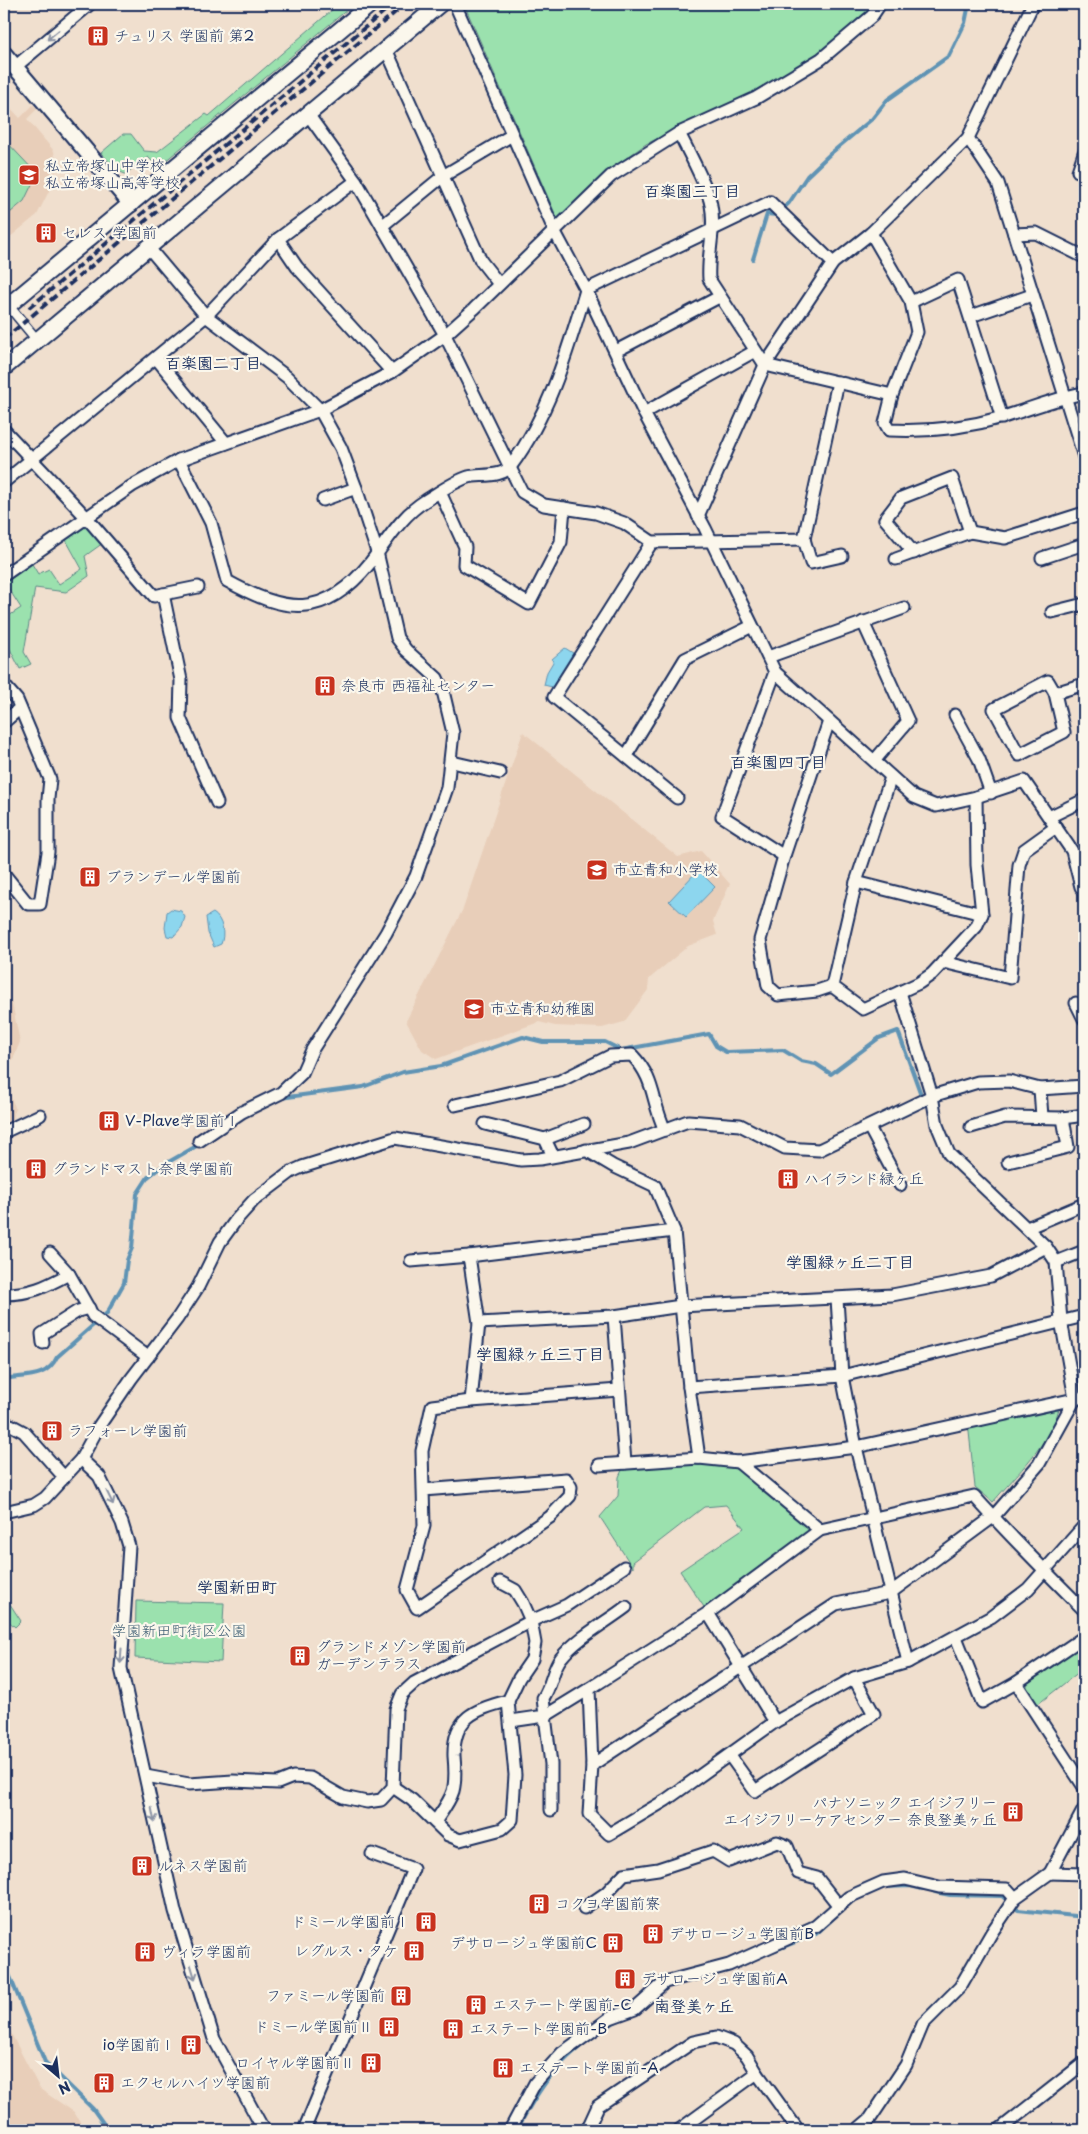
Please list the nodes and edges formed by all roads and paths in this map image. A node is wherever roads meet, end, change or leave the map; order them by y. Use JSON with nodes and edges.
{"nodes":[{"id":1,"x":90,"y":4,"type":"edge"},
{"id":2,"x":370,"y":4,"type":"edge"},
{"id":3,"x":440,"y":4,"type":"edge"},
{"id":4,"x":455,"y":4,"type":"edge"},
{"id":5,"x":880,"y":4,"type":"edge"},
{"id":6,"x":1033,"y":4,"type":"edge"},
{"id":7,"x":386,"y":49,"type":"junction"},
{"id":8,"x":4,"y":54,"type":"edge"},
{"id":9,"x":15,"y":67,"type":"junction"},
{"id":10,"x":307,"y":113,"type":"junction"},
{"id":11,"x":680,"y":133,"type":"junction"},
{"id":12,"x":512,"y":134,"type":"junction"},
{"id":13,"x":968,"y":138,"type":"junction"},
{"id":14,"x":1084,"y":153,"type":"edge"},
{"id":15,"x":1078,"y":171,"type":"dead end"},
{"id":16,"x":442,"y":176,"type":"junction"},
{"id":17,"x":356,"y":181,"type":"junction"},
{"id":18,"x":131,"y":204,"type":"junction"},
{"id":19,"x":382,"y":226,"type":"junction"},
{"id":20,"x":713,"y":231,"type":"junction"},
{"id":21,"x":555,"y":232,"type":"junction"},
{"id":22,"x":871,"y":233,"type":"junction"},
{"id":23,"x":1014,"y":234,"type":"junction"},
{"id":24,"x":278,"y":239,"type":"junction"},
{"id":25,"x":148,"y":247,"type":"junction"},
{"id":26,"x":1084,"y":258,"type":"edge"},
{"id":27,"x":833,"y":263,"type":"junction"},
{"id":28,"x":499,"y":284,"type":"junction"},
{"id":29,"x":586,"y":290,"type":"junction"},
{"id":30,"x":1032,"y":296,"type":"junction"},
{"id":31,"x":719,"y":297,"type":"junction"},
{"id":32,"x":911,"y":302,"type":"junction"},
{"id":33,"x":6,"y":307,"type":"edge"},
{"id":34,"x":206,"y":316,"type":"junction"},
{"id":35,"x":971,"y":316,"type":"junction"},
{"id":36,"x":445,"y":335,"type":"junction"},
{"id":37,"x":37,"y":340,"type":"junction"},
{"id":38,"x":616,"y":351,"type":"junction"},
{"id":39,"x":755,"y":351,"type":"junction"},
{"id":40,"x":156,"y":358,"type":"junction"},
{"id":41,"x":764,"y":365,"type":"junction"},
{"id":42,"x":4,"y":368,"type":"edge"},
{"id":43,"x":392,"y":372,"type":"junction"},
{"id":44,"x":838,"y":382,"type":"junction"},
{"id":45,"x":1084,"y":392,"type":"edge"},
{"id":46,"x":892,"y":395,"type":"junction"},
{"id":47,"x":1066,"y":396,"type":"junction"},
{"id":48,"x":320,"y":410,"type":"junction"},
{"id":49,"x":644,"y":413,"type":"junction"},
{"id":50,"x":1002,"y":418,"type":"junction"},
{"id":51,"x":4,"y":430,"type":"edge"},
{"id":52,"x":226,"y":443,"type":"junction"},
{"id":53,"x":1084,"y":457,"type":"edge"},
{"id":54,"x":32,"y":460,"type":"junction"},
{"id":55,"x":179,"y":460,"type":"junction"},
{"id":56,"x":509,"y":469,"type":"junction"},
{"id":57,"x":4,"y":482,"type":"edge"},
{"id":58,"x":356,"y":488,"type":"junction"},
{"id":59,"x":440,"y":492,"type":"junction"},
{"id":60,"x":323,"y":500,"type":"dead end"},
{"id":61,"x":564,"y":508,"type":"junction"},
{"id":62,"x":1084,"y":513,"type":"edge"},
{"id":63,"x":698,"y":516,"type":"junction"},
{"id":64,"x":88,"y":518,"type":"junction"},
{"id":65,"x":970,"y":532,"type":"junction"},
{"id":66,"x":804,"y":539,"type":"junction"},
{"id":67,"x":652,"y":542,"type":"junction"},
{"id":68,"x":711,"y":543,"type":"junction"},
{"id":69,"x":1084,"y":544,"type":"edge"},
{"id":70,"x":377,"y":552,"type":"junction"},
{"id":71,"x":914,"y":553,"type":"junction"},
{"id":72,"x":842,"y":556,"type":"dead end"},
{"id":73,"x":1042,"y":558,"type":"dead end"},
{"id":74,"x":896,"y":560,"type":"dead end"},
{"id":75,"x":4,"y":575,"type":"edge"},
{"id":76,"x":198,"y":587,"type":"dead end"},
{"id":77,"x":163,"y":594,"type":"junction"},
{"id":78,"x":1084,"y":604,"type":"edge"},
{"id":79,"x":904,"y":608,"type":"dead end"},
{"id":80,"x":1052,"y":612,"type":"dead end"},
{"id":81,"x":862,"y":622,"type":"junction"},
{"id":82,"x":752,"y":626,"type":"junction"},
{"id":83,"x":768,"y":657,"type":"junction"},
{"id":84,"x":775,"y":672,"type":"junction"},
{"id":85,"x":1084,"y":684,"type":"edge"},
{"id":86,"x":4,"y":685,"type":"edge"},
{"id":87,"x":1055,"y":693,"type":"junction"},
{"id":88,"x":20,"y":708,"type":"junction"},
{"id":89,"x":955,"y":715,"type":"dead end"},
{"id":90,"x":829,"y":721,"type":"junction"},
{"id":91,"x":4,"y":722,"type":"edge"},
{"id":92,"x":626,"y":756,"type":"junction"},
{"id":93,"x":875,"y":760,"type":"junction"},
{"id":94,"x":452,"y":762,"type":"junction"},
{"id":95,"x":500,"y":773,"type":"dead end"},
{"id":96,"x":890,"y":777,"type":"junction"},
{"id":97,"x":991,"y":793,"type":"junction"},
{"id":98,"x":976,"y":797,"type":"junction"},
{"id":99,"x":677,"y":798,"type":"dead end"},
{"id":100,"x":1084,"y":800,"type":"edge"},
{"id":101,"x":217,"y":803,"type":"dead end"},
{"id":102,"x":1049,"y":816,"type":"junction"},
{"id":103,"x":1056,"y":827,"type":"junction"},
{"id":104,"x":784,"y":856,"type":"junction"},
{"id":105,"x":4,"y":874,"type":"edge"},
{"id":106,"x":856,"y":882,"type":"junction"},
{"id":107,"x":1084,"y":886,"type":"edge"},
{"id":108,"x":982,"y":914,"type":"junction"},
{"id":109,"x":943,"y":962,"type":"junction"},
{"id":110,"x":832,"y":986,"type":"junction"},
{"id":111,"x":900,"y":992,"type":"junction"},
{"id":112,"x":1076,"y":1003,"type":"dead end"},
{"id":113,"x":1084,"y":1018,"type":"edge"},
{"id":114,"x":1084,"y":1086,"type":"edge"},
{"id":115,"x":1040,"y":1089,"type":"junction"},
{"id":116,"x":932,"y":1096,"type":"junction"},
{"id":117,"x":455,"y":1106,"type":"dead end"},
{"id":118,"x":40,"y":1114,"type":"dead end"},
{"id":119,"x":1084,"y":1115,"type":"edge"},
{"id":120,"x":1042,"y":1117,"type":"junction"},
{"id":121,"x":1063,"y":1118,"type":"junction"},
{"id":122,"x":485,"y":1124,"type":"dead end"},
{"id":123,"x":584,"y":1124,"type":"dead end"},
{"id":124,"x":971,"y":1126,"type":"dead end"},
{"id":125,"x":869,"y":1127,"type":"junction"},
{"id":126,"x":665,"y":1130,"type":"junction"},
{"id":127,"x":4,"y":1132,"type":"edge"},
{"id":128,"x":545,"y":1139,"type":"junction"},
{"id":129,"x":199,"y":1141,"type":"dead end"},
{"id":130,"x":586,"y":1150,"type":"junction"},
{"id":131,"x":553,"y":1156,"type":"junction"},
{"id":132,"x":1008,"y":1162,"type":"dead end"},
{"id":133,"x":900,"y":1185,"type":"dead end"},
{"id":134,"x":1084,"y":1204,"type":"edge"},
{"id":135,"x":1027,"y":1228,"type":"junction"},
{"id":136,"x":674,"y":1231,"type":"junction"},
{"id":137,"x":1046,"y":1248,"type":"junction"},
{"id":138,"x":1084,"y":1251,"type":"edge"},
{"id":139,"x":50,"y":1253,"type":"dead end"},
{"id":140,"x":469,"y":1256,"type":"junction"},
{"id":141,"x":411,"y":1261,"type":"dead end"},
{"id":142,"x":1056,"y":1262,"type":"junction"},
{"id":143,"x":69,"y":1274,"type":"junction"},
{"id":144,"x":21,"y":1283,"type":"dead end"},
{"id":145,"x":4,"y":1294,"type":"edge"},
{"id":146,"x":24,"y":1294,"type":"junction"},
{"id":147,"x":837,"y":1300,"type":"junction"},
{"id":148,"x":681,"y":1306,"type":"junction"},
{"id":149,"x":91,"y":1312,"type":"junction"},
{"id":150,"x":614,"y":1316,"type":"junction"},
{"id":151,"x":1084,"y":1316,"type":"edge"},
{"id":152,"x":1061,"y":1320,"type":"junction"},
{"id":153,"x":479,"y":1323,"type":"junction"},
{"id":154,"x":43,"y":1343,"type":"dead end"},
{"id":155,"x":148,"y":1357,"type":"junction"},
{"id":156,"x":842,"y":1376,"type":"junction"},
{"id":157,"x":689,"y":1387,"type":"junction"},
{"id":158,"x":619,"y":1390,"type":"junction"},
{"id":159,"x":1080,"y":1398,"type":"edge"},
{"id":160,"x":471,"y":1401,"type":"junction"},
{"id":161,"x":11,"y":1425,"type":"dead end"},
{"id":162,"x":856,"y":1447,"type":"junction"},
{"id":163,"x":699,"y":1458,"type":"junction"},
{"id":164,"x":81,"y":1459,"type":"junction"},
{"id":165,"x":738,"y":1462,"type":"junction"},
{"id":166,"x":625,"y":1464,"type":"junction"},
{"id":167,"x":599,"y":1465,"type":"dead end"},
{"id":168,"x":64,"y":1477,"type":"junction"},
{"id":169,"x":423,"y":1490,"type":"junction"},
{"id":170,"x":4,"y":1512,"type":"edge"},
{"id":171,"x":992,"y":1517,"type":"junction"},
{"id":172,"x":873,"y":1519,"type":"junction"},
{"id":173,"x":1084,"y":1526,"type":"edge"},
{"id":174,"x":820,"y":1530,"type":"junction"},
{"id":175,"x":624,"y":1567,"type":"dead end"},
{"id":176,"x":1044,"y":1570,"type":"junction"},
{"id":177,"x":500,"y":1582,"type":"dead end"},
{"id":178,"x":890,"y":1593,"type":"junction"},
{"id":179,"x":626,"y":1607,"type":"dead end"},
{"id":180,"x":1084,"y":1610,"type":"edge"},
{"id":181,"x":708,"y":1613,"type":"junction"},
{"id":182,"x":531,"y":1621,"type":"junction"},
{"id":183,"x":956,"y":1637,"type":"junction"},
{"id":184,"x":1084,"y":1637,"type":"edge"},
{"id":185,"x":908,"y":1662,"type":"junction"},
{"id":186,"x":742,"y":1668,"type":"junction"},
{"id":187,"x":854,"y":1678,"type":"junction"},
{"id":188,"x":1016,"y":1683,"type":"junction"},
{"id":189,"x":589,"y":1689,"type":"junction"},
{"id":190,"x":508,"y":1701,"type":"junction"},
{"id":191,"x":545,"y":1716,"type":"junction"},
{"id":192,"x":511,"y":1721,"type":"junction"},
{"id":193,"x":775,"y":1722,"type":"junction"},
{"id":194,"x":730,"y":1756,"type":"junction"},
{"id":195,"x":592,"y":1765,"type":"junction"},
{"id":196,"x":146,"y":1776,"type":"junction"},
{"id":197,"x":393,"y":1787,"type":"junction"},
{"id":198,"x":1084,"y":1787,"type":"edge"},
{"id":199,"x":1084,"y":1809,"type":"edge"},
{"id":200,"x":551,"y":1810,"type":"dead end"},
{"id":201,"x":435,"y":1822,"type":"junction"},
{"id":202,"x":372,"y":1854,"type":"dead end"},
{"id":203,"x":1050,"y":1873,"type":"junction"},
{"id":204,"x":1084,"y":1874,"type":"edge"},
{"id":205,"x":1015,"y":1898,"type":"junction"},
{"id":206,"x":839,"y":1906,"type":"junction"},
{"id":207,"x":584,"y":1908,"type":"dead end"},
{"id":208,"x":1084,"y":2063,"type":"edge"},
{"id":209,"x":757,"y":2074,"type":"junction"},
{"id":210,"x":795,"y":2126,"type":"edge"},
{"id":211,"x":266,"y":2130,"type":"edge"},
{"id":212,"x":304,"y":2130,"type":"edge"},
{"id":213,"x":510,"y":2130,"type":"edge"},
{"id":214,"x":587,"y":2130,"type":"edge"},
{"id":215,"x":679,"y":2130,"type":"edge"},
{"id":216,"x":783,"y":2130,"type":"edge"},
{"id":217,"x":858,"y":2130,"type":"edge"},
{"id":218,"x":998,"y":2130,"type":"edge"}],
"edges":[{"from":1,"to":9,"type":"street","one_way":true},
{"from":2,"to":18,"type":"street"},
{"from":3,"to":7,"type":"street"},
{"from":4,"to":12,"type":"street"},
{"from":5,"to":11,"type":"street"},
{"from":6,"to":13,"type":"street"},
{"from":7,"to":10,"type":"street"},
{"from":7,"to":16,"type":"street"},
{"from":8,"to":9,"type":"street"},
{"from":9,"to":18,"type":"street"},
{"from":10,"to":17,"type":"street"},
{"from":10,"to":25,"type":"street"},
{"from":11,"to":20,"type":"street"},
{"from":11,"to":21,"type":"street"},
{"from":12,"to":16,"type":"street"},
{"from":12,"to":21,"type":"street"},
{"from":13,"to":22,"type":"street"},
{"from":13,"to":23,"type":"street"},
{"from":14,"to":15,"type":"street"},
{"from":16,"to":19,"type":"street"},
{"from":16,"to":28,"type":"street"},
{"from":17,"to":19,"type":"street"},
{"from":17,"to":24,"type":"street"},
{"from":18,"to":33,"type":"street"},
{"from":19,"to":36,"type":"street"},
{"from":20,"to":27,"type":"street"},
{"from":20,"to":29,"type":"street"},
{"from":20,"to":31,"type":"street"},
{"from":21,"to":28,"type":"street"},
{"from":21,"to":29,"type":"street"},
{"from":22,"to":27,"type":"street"},
{"from":22,"to":32,"type":"street"},
{"from":23,"to":26,"type":"street"},
{"from":23,"to":30,"type":"street"},
{"from":24,"to":34,"type":"street"},
{"from":24,"to":43,"type":"street"},
{"from":25,"to":34,"type":"street"},
{"from":25,"to":37,"type":"street"},
{"from":27,"to":41,"type":"street"},
{"from":28,"to":36,"type":"street"},
{"from":29,"to":38,"type":"street"},
{"from":29,"to":56,"type":"street"},
{"from":30,"to":35,"type":"street"},
{"from":30,"to":47,"type":"street"},
{"from":31,"to":38,"type":"street"},
{"from":31,"to":39,"type":"street"},
{"from":32,"to":35,"type":"street"},
{"from":32,"to":46,"type":"street"},
{"from":33,"to":37,"type":"street"},
{"from":34,"to":40,"type":"street"},
{"from":34,"to":48,"type":"street"},
{"from":35,"to":50,"type":"street"},
{"from":36,"to":43,"type":"street"},
{"from":36,"to":56,"type":"street"},
{"from":37,"to":42,"type":"street"},
{"from":38,"to":49,"type":"street"},
{"from":39,"to":41,"type":"street"},
{"from":39,"to":49,"type":"street"},
{"from":40,"to":52,"type":"street"},
{"from":40,"to":54,"type":"street"},
{"from":41,"to":44,"type":"street"},
{"from":41,"to":63,"type":"street"},
{"from":43,"to":48,"type":"street"},
{"from":44,"to":46,"type":"street"},
{"from":44,"to":66,"type":"street"},
{"from":45,"to":47,"type":"street"},
{"from":46,"to":50,"type":"street"},
{"from":47,"to":50,"type":"street"},
{"from":47,"to":53,"type":"street"},
{"from":48,"to":52,"type":"street"},
{"from":48,"to":58,"type":"street"},
{"from":49,"to":63,"type":"street"},
{"from":51,"to":54,"type":"street"},
{"from":52,"to":55,"type":"street"},
{"from":54,"to":57,"type":"street"},
{"from":54,"to":64,"type":"street"},
{"from":55,"to":64,"type":"street"},
{"from":55,"to":70,"type":"street"},
{"from":56,"to":59,"type":"street"},
{"from":56,"to":61,"type":"street"},
{"from":58,"to":60,"type":"street"},
{"from":58,"to":70,"type":"street"},
{"from":59,"to":61,"type":"street"},
{"from":59,"to":70,"type":"street"},
{"from":61,"to":67,"type":"street"},
{"from":62,"to":65,"type":"street"},
{"from":63,"to":68,"type":"street"},
{"from":64,"to":75,"type":"street"},
{"from":64,"to":77,"type":"street"},
{"from":65,"to":71,"type":"street"},
{"from":65,"to":71,"type":"street"},
{"from":66,"to":68,"type":"street"},
{"from":66,"to":72,"type":"street"},
{"from":67,"to":68,"type":"street"},
{"from":67,"to":92,"type":"street"},
{"from":68,"to":82,"type":"street"},
{"from":69,"to":73,"type":"street"},
{"from":70,"to":94,"type":"street"},
{"from":71,"to":74,"type":"street"},
{"from":76,"to":77,"type":"street"},
{"from":77,"to":101,"type":"street"},
{"from":78,"to":80,"type":"street"},
{"from":79,"to":81,"type":"street"},
{"from":81,"to":83,"type":"street"},
{"from":81,"to":93,"type":"street"},
{"from":82,"to":83,"type":"street"},
{"from":82,"to":92,"type":"street"},
{"from":83,"to":84,"type":"street"},
{"from":84,"to":90,"type":"street"},
{"from":84,"to":104,"type":"street"},
{"from":85,"to":87,"type":"street"},
{"from":86,"to":88,"type":"street"},
{"from":87,"to":87,"type":"street"},
{"from":88,"to":91,"type":"street"},
{"from":88,"to":105,"type":"street"},
{"from":89,"to":97,"type":"street"},
{"from":90,"to":93,"type":"street"},
{"from":90,"to":104,"type":"street"},
{"from":92,"to":99,"type":"street"},
{"from":93,"to":96,"type":"street"},
{"from":94,"to":95,"type":"street"},
{"from":94,"to":129,"type":"street"},
{"from":96,"to":98,"type":"street"},
{"from":96,"to":106,"type":"street"},
{"from":97,"to":98,"type":"street"},
{"from":97,"to":102,"type":"street"},
{"from":98,"to":108,"type":"street"},
{"from":100,"to":102,"type":"street"},
{"from":102,"to":103,"type":"street"},
{"from":103,"to":107,"type":"street"},
{"from":103,"to":109,"type":"street"},
{"from":104,"to":110,"type":"street"},
{"from":106,"to":108,"type":"street"},
{"from":106,"to":110,"type":"street"},
{"from":108,"to":109,"type":"street"},
{"from":109,"to":111,"type":"street"},
{"from":110,"to":111,"type":"street"},
{"from":111,"to":116,"type":"street"},
{"from":112,"to":113,"type":"street"},
{"from":114,"to":115,"type":"street"},
{"from":115,"to":116,"type":"street"},
{"from":115,"to":120,"type":"street"},
{"from":116,"to":125,"type":"street"},
{"from":116,"to":135,"type":"street"},
{"from":117,"to":126,"type":"street"},
{"from":118,"to":127,"type":"street"},
{"from":119,"to":121,"type":"street"},
{"from":120,"to":121,"type":"street"},
{"from":120,"to":124,"type":"street"},
{"from":121,"to":132,"type":"street"},
{"from":122,"to":128,"type":"street"},
{"from":123,"to":128,"type":"street"},
{"from":125,"to":126,"type":"street"},
{"from":125,"to":133,"type":"street"},
{"from":126,"to":130,"type":"street"},
{"from":128,"to":131,"type":"street"},
{"from":130,"to":131,"type":"street"},
{"from":130,"to":136,"type":"street"},
{"from":131,"to":155,"type":"street"},
{"from":134,"to":135,"type":"street"},
{"from":135,"to":137,"type":"street"},
{"from":136,"to":140,"type":"street"},
{"from":136,"to":148,"type":"street"},
{"from":137,"to":142,"type":"street"},
{"from":137,"to":147,"type":"street"},
{"from":138,"to":142,"type":"street"},
{"from":139,"to":143,"type":"street"},
{"from":140,"to":141,"type":"street"},
{"from":140,"to":153,"type":"street"},
{"from":142,"to":152,"type":"street"},
{"from":143,"to":146,"type":"street"},
{"from":143,"to":149,"type":"street"},
{"from":144,"to":146,"type":"street"},
{"from":145,"to":146,"type":"street"},
{"from":147,"to":148,"type":"street"},
{"from":147,"to":156,"type":"street"},
{"from":148,"to":150,"type":"street"},
{"from":148,"to":157,"type":"street"},
{"from":149,"to":154,"type":"street"},
{"from":149,"to":155,"type":"street"},
{"from":150,"to":153,"type":"street"},
{"from":150,"to":158,"type":"street"},
{"from":151,"to":152,"type":"street"},
{"from":152,"to":156,"type":"street"},
{"from":152,"to":159,"type":"street"},
{"from":153,"to":160,"type":"street"},
{"from":155,"to":164,"type":"street"},
{"from":156,"to":157,"type":"street"},
{"from":156,"to":162,"type":"street"},
{"from":157,"to":163,"type":"street"},
{"from":158,"to":160,"type":"street"},
{"from":158,"to":166,"type":"street"},
{"from":159,"to":162,"type":"street"},
{"from":159,"to":171,"type":"street"},
{"from":160,"to":169,"type":"street"},
{"from":161,"to":168,"type":"street"},
{"from":162,"to":165,"type":"street"},
{"from":162,"to":172,"type":"street"},
{"from":163,"to":165,"type":"street"},
{"from":163,"to":166,"type":"street"},
{"from":164,"to":168,"type":"street"},
{"from":164,"to":196,"type":"street","one_way":true},
{"from":165,"to":174,"type":"street"},
{"from":166,"to":167,"type":"street"},
{"from":168,"to":170,"type":"street"},
{"from":169,"to":169,"type":"street"},
{"from":171,"to":172,"type":"street"},
{"from":171,"to":176,"type":"street"},
{"from":171,"to":178,"type":"street"},
{"from":172,"to":174,"type":"street"},
{"from":172,"to":178,"type":"street"},
{"from":173,"to":176,"type":"street"},
{"from":174,"to":181,"type":"street"},
{"from":175,"to":182,"type":"street"},
{"from":176,"to":180,"type":"street"},
{"from":176,"to":183,"type":"street"},
{"from":177,"to":182,"type":"street"},
{"from":178,"to":185,"type":"street"},
{"from":178,"to":186,"type":"street"},
{"from":179,"to":191,"type":"street"},
{"from":181,"to":186,"type":"street"},
{"from":181,"to":189,"type":"street"},
{"from":182,"to":190,"type":"street"},
{"from":182,"to":197,"type":"street"},
{"from":183,"to":185,"type":"street"},
{"from":183,"to":188,"type":"street"},
{"from":184,"to":188,"type":"street"},
{"from":185,"to":187,"type":"street"},
{"from":186,"to":193,"type":"street"},
{"from":186,"to":195,"type":"street"},
{"from":187,"to":193,"type":"street"},
{"from":187,"to":194,"type":"street"},
{"from":188,"to":198,"type":"street"},
{"from":189,"to":191,"type":"street"},
{"from":189,"to":195,"type":"street"},
{"from":190,"to":192,"type":"street"},
{"from":190,"to":201,"type":"street"},
{"from":191,"to":192,"type":"street"},
{"from":191,"to":200,"type":"street"},
{"from":192,"to":201,"type":"street"},
{"from":193,"to":194,"type":"street"},
{"from":194,"to":195,"type":"street"},
{"from":196,"to":197,"type":"street"},
{"from":196,"to":211,"type":"street","one_way":true},
{"from":197,"to":201,"type":"street"},
{"from":199,"to":203,"type":"street"},
{"from":202,"to":212,"type":"street"},
{"from":203,"to":204,"type":"street"},
{"from":203,"to":205,"type":"street"},
{"from":205,"to":206,"type":"street"},
{"from":205,"to":217,"type":"street"},
{"from":206,"to":207,"type":"street"},
{"from":206,"to":213,"type":"street"},
{"from":208,"to":218,"type":"street"},
{"from":209,"to":210,"type":"street"},
{"from":209,"to":214,"type":"street"},
{"from":209,"to":215,"type":"street"},
{"from":210,"to":216,"type":"street"}]}
